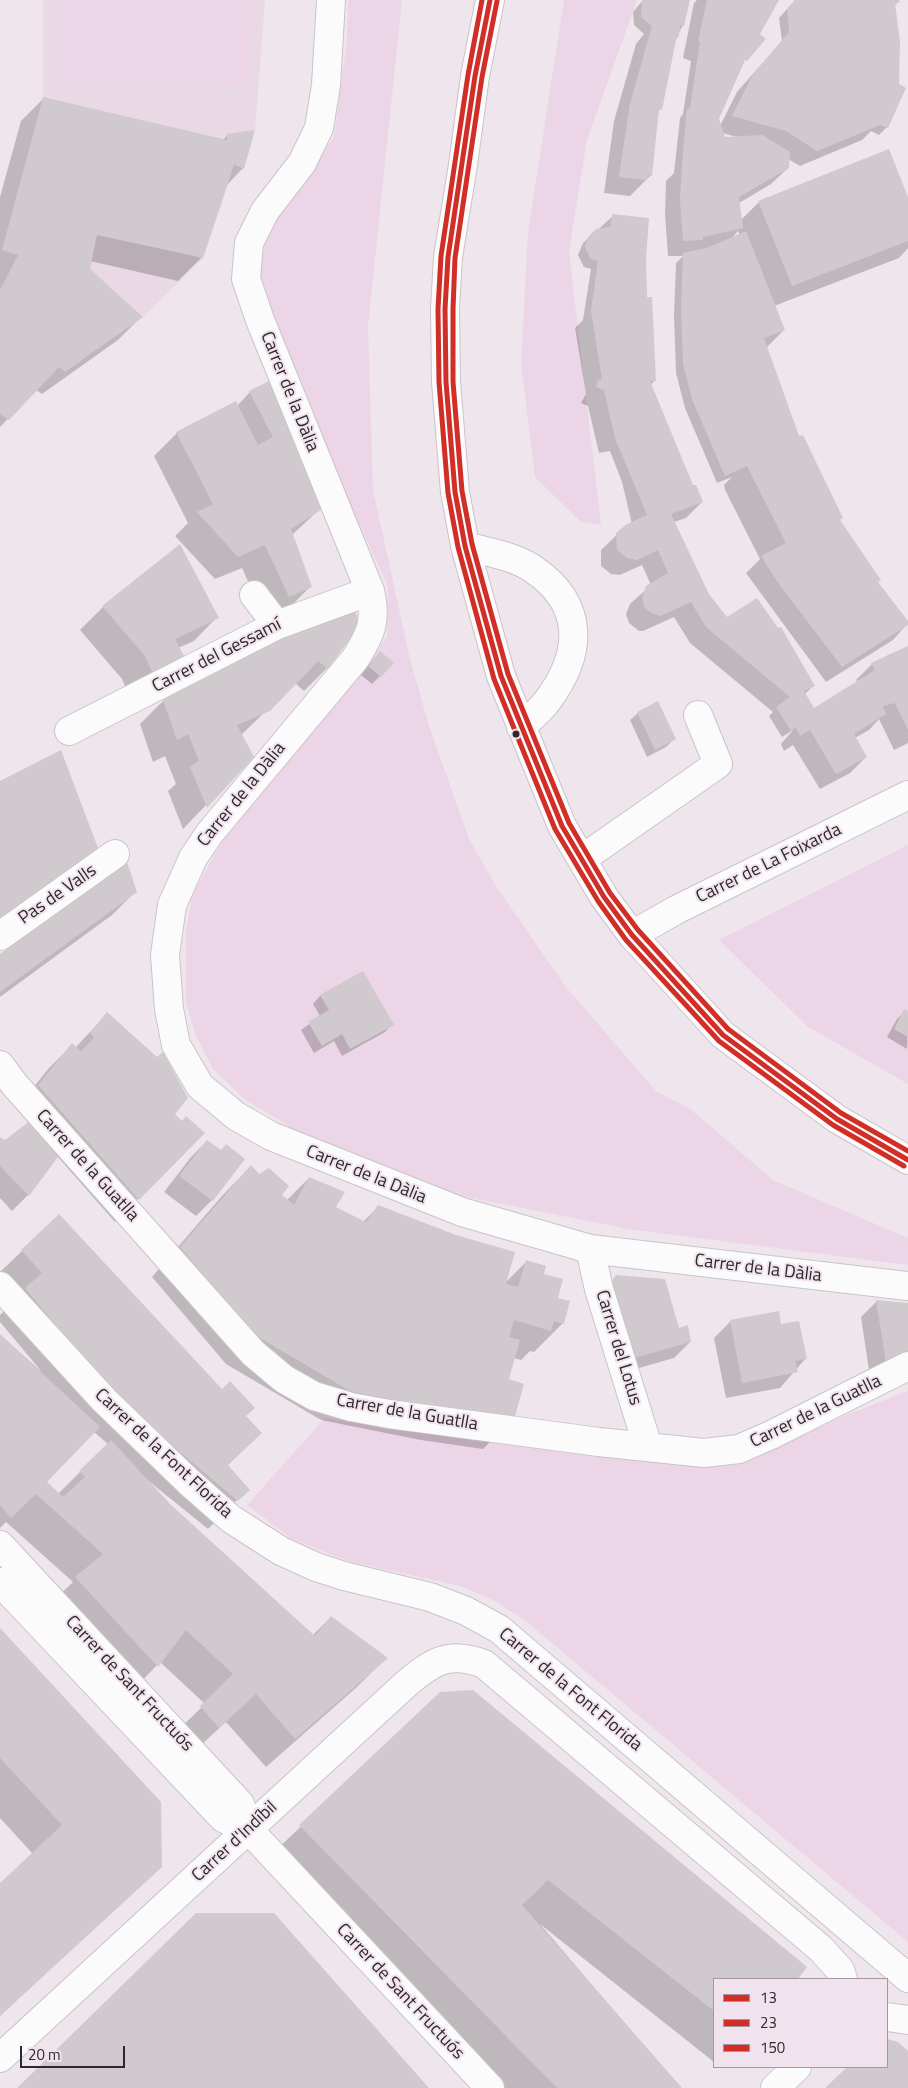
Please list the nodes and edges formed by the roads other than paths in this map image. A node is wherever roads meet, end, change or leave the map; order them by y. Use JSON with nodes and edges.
{"nodes":[{"id":1,"x":331,"y":0,"type":"edge"},
{"id":2,"x":490,"y":0,"type":"edge"},
{"id":3,"x":464,"y":546,"type":"junction"},
{"id":4,"x":370,"y":591,"type":"junction"},
{"id":5,"x":254,"y":595,"type":"dead end"},
{"id":6,"x":277,"y":624,"type":"junction"},
{"id":7,"x":698,"y":714,"type":"dead end"},
{"id":8,"x":521,"y":727,"type":"junction"},
{"id":9,"x":69,"y":731,"type":"dead end"},
{"id":10,"x":908,"y":795,"type":"edge"},
{"id":11,"x":115,"y":854,"type":"dead end"},
{"id":12,"x":582,"y":859,"type":"junction"},
{"id":13,"x":632,"y":935,"type":"junction"},
{"id":14,"x":0,"y":936,"type":"edge"},
{"id":15,"x":0,"y":1065,"type":"edge"},
{"id":16,"x":908,"y":1160,"type":"edge"},
{"id":17,"x":590,"y":1249,"type":"junction"},
{"id":18,"x":0,"y":1286,"type":"edge"},
{"id":19,"x":908,"y":1286,"type":"edge"},
{"id":20,"x":908,"y":1366,"type":"edge"},
{"id":21,"x":648,"y":1447,"type":"junction"},
{"id":22,"x":0,"y":1545,"type":"edge"},
{"id":23,"x":0,"y":1582,"type":"edge"},
{"id":24,"x":484,"y":1664,"type":"joint"},
{"id":25,"x":249,"y":1830,"type":"junction"},
{"id":26,"x":842,"y":1974,"type":"edge"},
{"id":27,"x":908,"y":1978,"type":"edge"},
{"id":28,"x":888,"y":2017,"type":"edge"},
{"id":29,"x":908,"y":2020,"type":"edge"},
{"id":30,"x":0,"y":2058,"type":"edge"},
{"id":31,"x":796,"y":2068,"type":"edge"},
{"id":32,"x":490,"y":2088,"type":"edge"},
{"id":33,"x":775,"y":2088,"type":"edge"}],
"edges":[{"from":1,"to":4,"type":"street","name":"Carrer de la Dàlia"},
{"from":2,"to":3,"type":"street"},
{"from":3,"to":8,"type":"street"},
{"from":3,"to":8,"type":"street"},
{"from":4,"to":6,"type":"street","name":"Carrer del Gessamí"},
{"from":4,"to":17,"type":"street","name":"Carrer de la Dàlia"},
{"from":5,"to":6,"type":"street"},
{"from":6,"to":9,"type":"street","name":"Carrer del Gessamí"},
{"from":7,"to":12,"type":"street"},
{"from":8,"to":12,"type":"street"},
{"from":10,"to":13,"type":"street","name":"Carrer de La Foixarda"},
{"from":11,"to":14,"type":"street","name":"Pas de Valls"},
{"from":12,"to":13,"type":"street"},
{"from":13,"to":16,"type":"street"},
{"from":15,"to":21,"type":"street","name":"Carrer de la Guatlla"},
{"from":17,"to":19,"type":"street","name":"Carrer de la Dàlia"},
{"from":17,"to":21,"type":"street","name":"Carrer del Lotus"},
{"from":18,"to":27,"type":"street","name":"Carrer de la Font Florida"},
{"from":20,"to":21,"type":"street","name":"Carrer de la Guatlla"},
{"from":22,"to":25,"type":"street","name":"Carrer de Sant Fructuós"},
{"from":23,"to":25,"type":"street","name":"Carrer de Sant Fructuós"},
{"from":24,"to":25,"type":"street","name":"Carrer d'Indíbil"},
{"from":24,"to":26,"type":"street","name":"Carrer de la Font Florida"},
{"from":25,"to":30,"type":"street","name":"Carrer d'Indíbil"},
{"from":25,"to":32,"type":"street","name":"Carrer de Sant Fructuós"},
{"from":28,"to":29,"type":"street"},
{"from":31,"to":33,"type":"street"}]}
